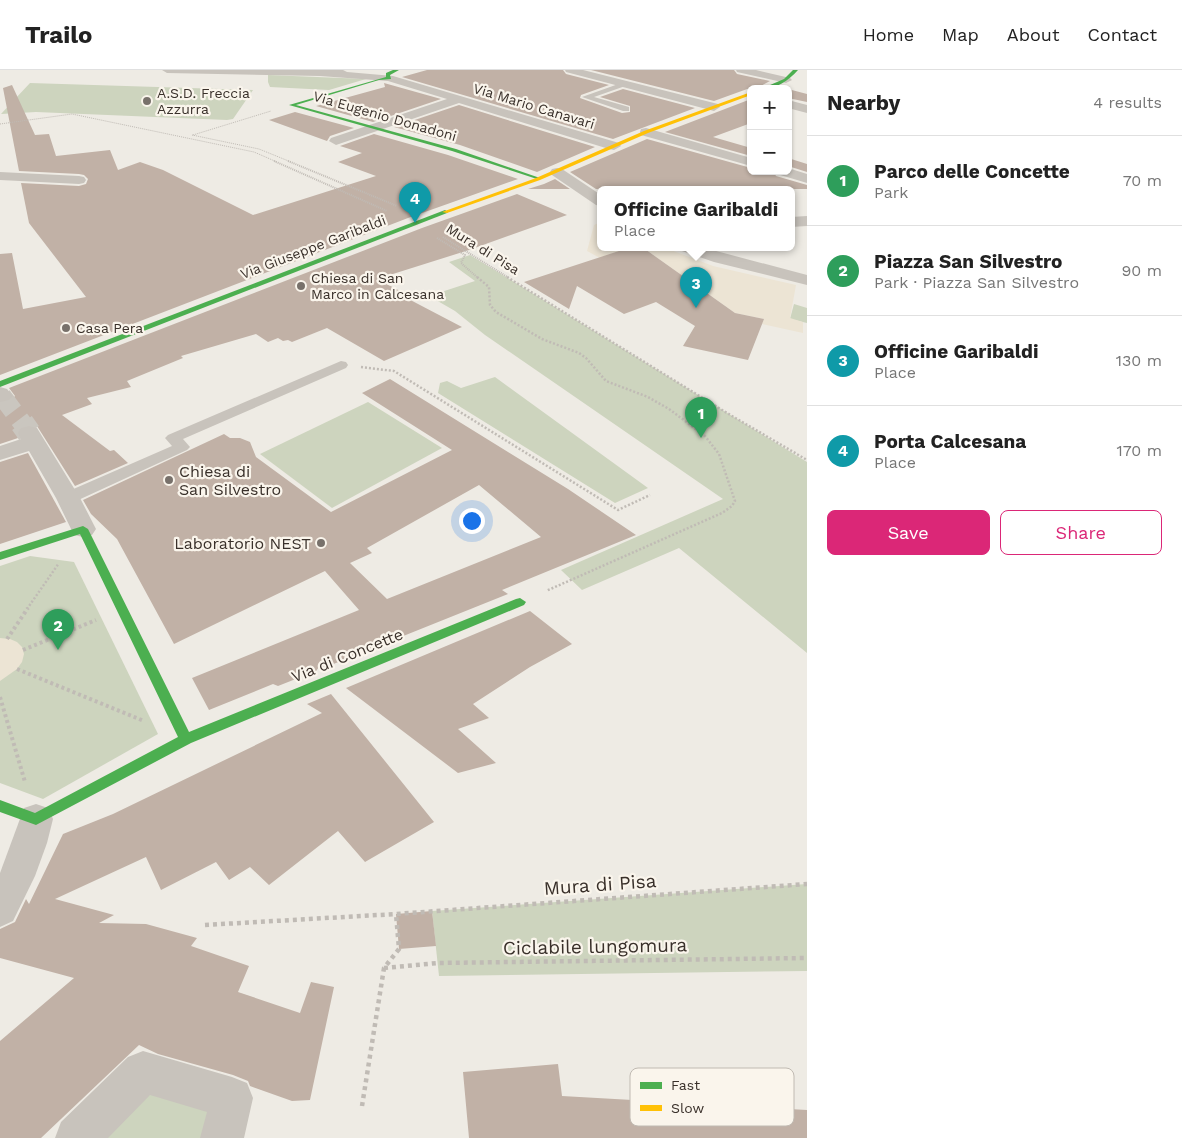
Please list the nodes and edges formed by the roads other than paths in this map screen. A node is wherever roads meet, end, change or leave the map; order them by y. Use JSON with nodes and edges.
{"nodes":[{"id":1,"x":167,"y":70,"type":"edge"},
{"id":2,"x":361,"y":70,"type":"edge"},
{"id":3,"x":365,"y":70,"type":"edge"},
{"id":4,"x":570,"y":70,"type":"edge"},
{"id":5,"x":741,"y":70,"type":"edge"},
{"id":6,"x":796,"y":70,"type":"edge"},
{"id":7,"x":393,"y":73,"type":"edge"},
{"id":8,"x":324,"y":74,"type":"junction"},
{"id":9,"x":786,"y":80,"type":"junction"},
{"id":10,"x":627,"y":84,"type":"junction"},
{"id":11,"x":773,"y":85,"type":"edge"},
{"id":12,"x":747,"y":95,"type":"edge"},
{"id":13,"x":459,"y":100,"type":"junction"},
{"id":14,"x":792,"y":105,"type":"edge"},
{"id":15,"x":714,"y":107,"type":"junction"},
{"id":16,"x":626,"y":109,"type":"dead end"},
{"id":17,"x":807,"y":109,"type":"edge"},
{"id":18,"x":370,"y":128,"type":"junction"},
{"id":19,"x":646,"y":132,"type":"junction"},
{"id":20,"x":336,"y":141,"type":"dead end"},
{"id":21,"x":614,"y":146,"type":"junction"},
{"id":22,"x":747,"y":161,"type":"edge"},
{"id":23,"x":557,"y":172,"type":"junction"},
{"id":24,"x":792,"y":174,"type":"edge"},
{"id":25,"x":0,"y":176,"type":"edge"},
{"id":26,"x":538,"y":179,"type":"junction"},
{"id":27,"x":807,"y":179,"type":"edge"},
{"id":28,"x":79,"y":180,"type":"dead end"},
{"id":29,"x":597,"y":199,"type":"edge"},
{"id":30,"x":703,"y":251,"type":"edge"},
{"id":31,"x":807,"y":280,"type":"edge"},
{"id":32,"x":341,"y":365,"type":"road end"},
{"id":33,"x":1,"y":391,"type":"edge"},
{"id":34,"x":0,"y":453,"type":"edge"},
{"id":35,"x":68,"y":498,"type":"junction"},
{"id":36,"x":84,"y":528,"type":"junction"},
{"id":37,"x":0,"y":556,"type":"edge"},
{"id":38,"x":520,"y":602,"type":"dead end"},
{"id":39,"x":186,"y":739,"type":"junction"},
{"id":40,"x":0,"y":806,"type":"edge"},
{"id":41,"x":36,"y":819,"type":"junction"},
{"id":42,"x":0,"y":909,"type":"edge"},
{"id":43,"x":77,"y":1138,"type":"edge"},
{"id":44,"x":222,"y":1138,"type":"edge"}],
"edges":[{"from":1,"to":8,"type":"street"},
{"from":2,"to":8,"type":"street"},
{"from":3,"to":7,"type":"street"},
{"from":4,"to":10,"type":"street"},
{"from":5,"to":9,"type":"street"},
{"from":6,"to":9,"type":"street"},
{"from":7,"to":8,"type":"street","name":"Via Mario Canavari"},
{"from":7,"to":13,"type":"street","name":"Via Mario Canavari"},
{"from":7,"to":18,"type":"street","name":"Via Eugenio Donadoni"},
{"from":9,"to":11,"type":"street"},
{"from":10,"to":15,"type":"street"},
{"from":10,"to":16,"type":"lane"},
{"from":12,"to":15,"type":"street","name":"Via Giuseppe Garibaldi"},
{"from":13,"to":18,"type":"street"},
{"from":13,"to":21,"type":"street","name":"Via Mario Canavari"},
{"from":14,"to":17,"type":"street"},
{"from":15,"to":19,"type":"street","name":"Via Giuseppe Garibaldi"},
{"from":18,"to":20,"type":"street"},
{"from":18,"to":26,"type":"street","name":"Via Eugenio Donadoni"},
{"from":19,"to":21,"type":"street","name":"Via Giuseppe Garibaldi"},
{"from":19,"to":22,"type":"street"},
{"from":21,"to":23,"type":"street","name":"Via Giuseppe Garibaldi"},
{"from":23,"to":26,"type":"street","name":"Via Giuseppe Garibaldi"},
{"from":23,"to":29,"type":"street"},
{"from":24,"to":27,"type":"street"},
{"from":25,"to":28,"type":"street"},
{"from":26,"to":33,"type":"street","name":"Via Giuseppe Garibaldi"},
{"from":30,"to":31,"type":"street"},
{"from":32,"to":35,"type":"lane"},
{"from":34,"to":35,"type":"street"},
{"from":35,"to":36,"type":"street"},
{"from":36,"to":37,"type":"street"},
{"from":36,"to":39,"type":"street"},
{"from":38,"to":39,"type":"street","name":"Via di Concette"},
{"from":39,"to":41,"type":"street","name":"Via di Concette"},
{"from":40,"to":41,"type":"street"},
{"from":41,"to":42,"type":"street"},
{"from":43,"to":44,"type":"street"}]}
